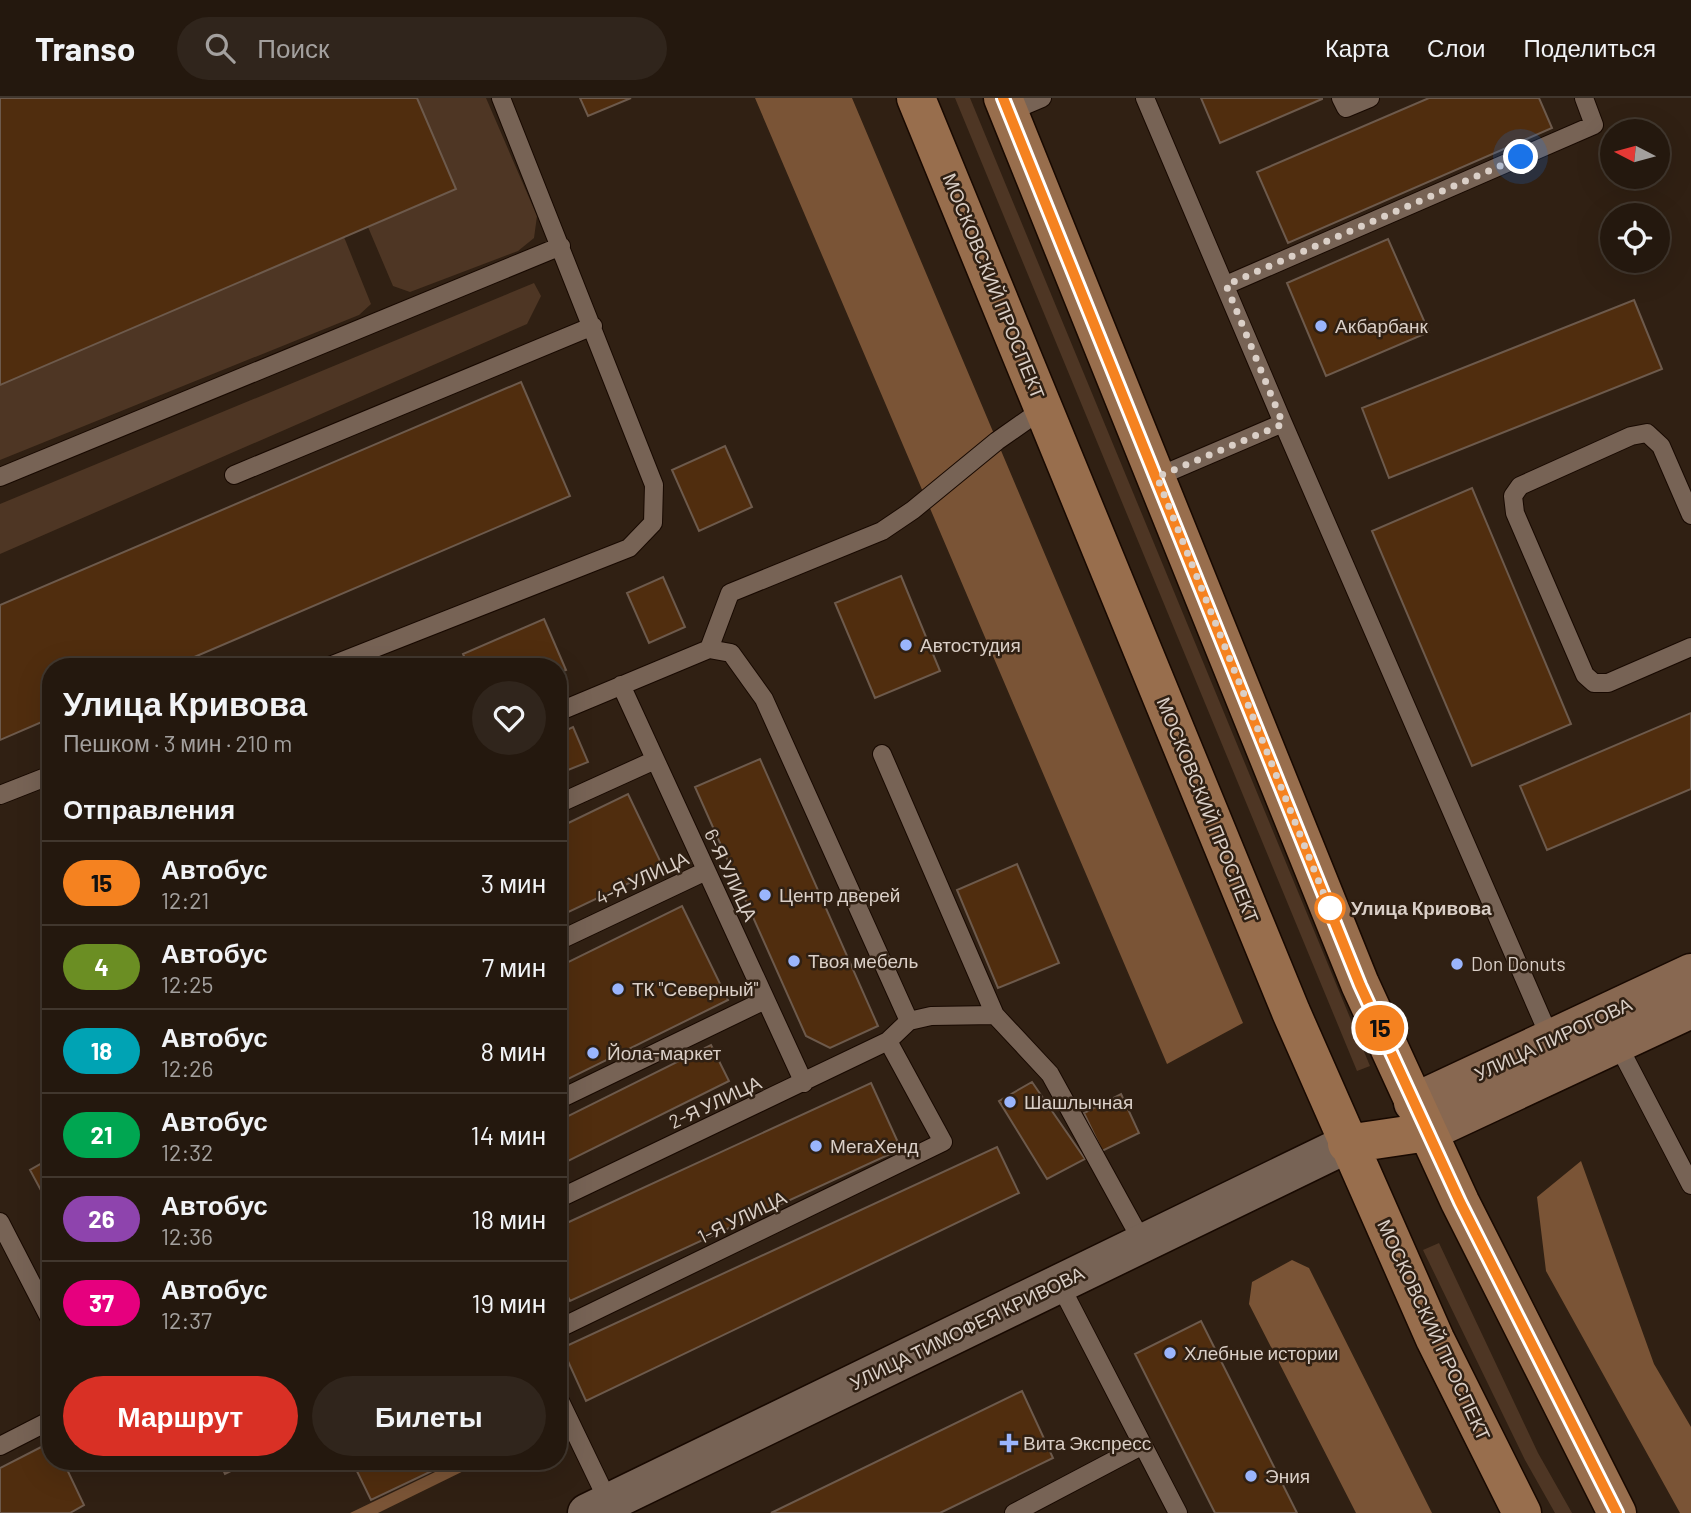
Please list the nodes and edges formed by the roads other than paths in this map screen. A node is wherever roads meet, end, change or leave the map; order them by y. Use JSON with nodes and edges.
{"nodes":[{"id":1,"x":501,"y":98,"type":"edge"},
{"id":2,"x":916,"y":98,"type":"edge"},
{"id":3,"x":1145,"y":98,"type":"edge"},
{"id":4,"x":1341,"y":98,"type":"edge"},
{"id":5,"x":1370,"y":98,"type":"edge"},
{"id":6,"x":1584,"y":98,"type":"edge"},
{"id":7,"x":1018,"y":103,"type":"edge"},
{"id":8,"x":561,"y":246,"type":"junction"},
{"id":9,"x":1226,"y":285,"type":"junction"},
{"id":10,"x":593,"y":326,"type":"junction"},
{"id":11,"x":1044,"y":408,"type":"junction"},
{"id":12,"x":1283,"y":424,"type":"junction"},
{"id":13,"x":234,"y":475,"type":"dead end"},
{"id":14,"x":0,"y":477,"type":"edge"},
{"id":15,"x":1157,"y":477,"type":"junction"},
{"id":16,"x":1691,"y":515,"type":"edge"},
{"id":17,"x":1691,"y":646,"type":"edge"},
{"id":18,"x":709,"y":649,"type":"junction"},
{"id":19,"x":350,"y":658,"type":"edge"},
{"id":20,"x":621,"y":685,"type":"junction"},
{"id":21,"x":567,"y":708,"type":"edge"},
{"id":22,"x":882,"y":754,"type":"dead end"},
{"id":23,"x":655,"y":760,"type":"junction"},
{"id":24,"x":42,"y":779,"type":"edge"},
{"id":25,"x":0,"y":795,"type":"edge"},
{"id":26,"x":567,"y":800,"type":"edge"},
{"id":27,"x":706,"y":872,"type":"junction"},
{"id":28,"x":567,"y":937,"type":"edge"},
{"id":29,"x":1691,"y":973,"type":"edge"},
{"id":30,"x":765,"y":1000,"type":"junction"},
{"id":31,"x":1691,"y":1009,"type":"edge"},
{"id":32,"x":995,"y":1015,"type":"junction"},
{"id":33,"x":909,"y":1021,"type":"junction"},
{"id":34,"x":1611,"y":1030,"type":"junction"},
{"id":35,"x":1551,"y":1040,"type":"junction"},
{"id":36,"x":888,"y":1041,"type":"junction"},
{"id":37,"x":804,"y":1083,"type":"junction"},
{"id":38,"x":567,"y":1096,"type":"edge"},
{"id":39,"x":1421,"y":1118,"type":"junction"},
{"id":40,"x":1348,"y":1144,"type":"junction"},
{"id":41,"x":1691,"y":1185,"type":"edge"},
{"id":42,"x":567,"y":1195,"type":"edge"},
{"id":43,"x":0,"y":1222,"type":"edge"},
{"id":44,"x":1143,"y":1243,"type":"junction"},
{"id":45,"x":1059,"y":1283,"type":"junction"},
{"id":46,"x":42,"y":1304,"type":"edge"},
{"id":47,"x":567,"y":1325,"type":"edge"},
{"id":48,"x":567,"y":1422,"type":"edge"},
{"id":49,"x":42,"y":1425,"type":"edge"},
{"id":50,"x":1143,"y":1445,"type":"junction"},
{"id":51,"x":0,"y":1446,"type":"edge"},
{"id":52,"x":598,"y":1508,"type":"edge"},
{"id":53,"x":1014,"y":1513,"type":"edge"},
{"id":54,"x":1178,"y":1513,"type":"edge"},
{"id":55,"x":1522,"y":1513,"type":"edge"},
{"id":56,"x":1616,"y":1513,"type":"edge"}],
"edges":[{"from":1,"to":8,"type":"lane"},
{"from":2,"to":11,"type":"main road","name":"МОСКОВСКИЙ ПРОСПЕКТ"},
{"from":3,"to":9,"type":"lane"},
{"from":4,"to":5,"type":"lane"},
{"from":6,"to":9,"type":"lane"},
{"from":7,"to":15,"type":"main road"},
{"from":8,"to":10,"type":"lane"},
{"from":8,"to":14,"type":"lane"},
{"from":9,"to":12,"type":"lane"},
{"from":10,"to":13,"type":"lane"},
{"from":10,"to":19,"type":"lane"},
{"from":11,"to":18,"type":"lane"},
{"from":11,"to":40,"type":"main road","name":"МОСКОВСКИЙ ПРОСПЕКТ"},
{"from":12,"to":15,"type":"lane"},
{"from":12,"to":35,"type":"lane"},
{"from":15,"to":39,"type":"main road"},
{"from":16,"to":17,"type":"lane"},
{"from":18,"to":20,"type":"lane"},
{"from":18,"to":33,"type":"lane"},
{"from":20,"to":21,"type":"lane"},
{"from":20,"to":23,"type":"lane","name":"6-Я УЛИЦА"},
{"from":22,"to":32,"type":"lane"},
{"from":23,"to":26,"type":"lane"},
{"from":23,"to":27,"type":"lane","name":"6-Я УЛИЦА"},
{"from":24,"to":25,"type":"lane"},
{"from":27,"to":28,"type":"lane","name":"4-Я УЛИЦА"},
{"from":27,"to":30,"type":"lane","name":"6-Я УЛИЦА"},
{"from":29,"to":34,"type":"main road","name":"УЛИЦА ПИРОГОВА"},
{"from":30,"to":37,"type":"lane","name":"6-Я УЛИЦА"},
{"from":30,"to":38,"type":"lane"},
{"from":31,"to":34,"type":"main road","name":"УЛИЦА ПИРОГОВА"},
{"from":32,"to":33,"type":"lane"},
{"from":32,"to":44,"type":"lane"},
{"from":33,"to":36,"type":"lane","name":"2-Я УЛИЦА"},
{"from":34,"to":35,"type":"main road","name":"УЛИЦА ПИРОГОВА"},
{"from":34,"to":39,"type":"main road","name":"УЛИЦА ПИРОГОВА"},
{"from":34,"to":41,"type":"lane"},
{"from":35,"to":39,"type":"main road","name":"УЛИЦА ПИРОГОВА"},
{"from":36,"to":37,"type":"lane","name":"2-Я УЛИЦА"},
{"from":36,"to":47,"type":"lane","name":"1-Я УЛИЦА"},
{"from":37,"to":42,"type":"lane","name":"2-Я УЛИЦА"},
{"from":39,"to":40,"type":"main road"},
{"from":39,"to":56,"type":"main road"},
{"from":40,"to":44,"type":"street","name":"УЛИЦА ТИМОФЕЯ КРИВОВА"},
{"from":40,"to":55,"type":"main road","name":"МОСКОВСКИЙ ПРОСПЕКТ"},
{"from":43,"to":46,"type":"lane"},
{"from":44,"to":45,"type":"street","name":"УЛИЦА ТИМОФЕЯ КРИВОВА"},
{"from":45,"to":50,"type":"lane"},
{"from":45,"to":52,"type":"street","name":"УЛИЦА ТИМОФЕЯ КРИВОВА"},
{"from":48,"to":52,"type":"lane"},
{"from":49,"to":51,"type":"lane"},
{"from":50,"to":53,"type":"lane"},
{"from":50,"to":54,"type":"lane"}]}
